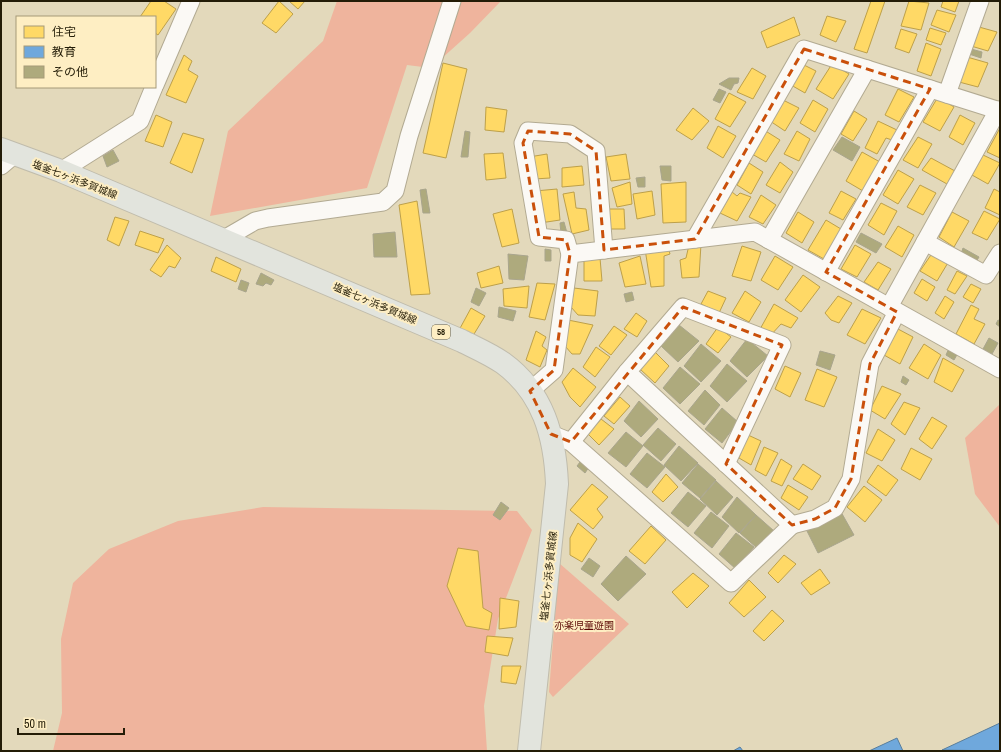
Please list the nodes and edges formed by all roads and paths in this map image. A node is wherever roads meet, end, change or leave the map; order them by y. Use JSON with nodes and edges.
{"nodes":[{"id":1,"x":191,"y":1,"type":"edge"},
{"id":2,"x":452,"y":1,"type":"edge"},
{"id":3,"x":980,"y":1,"type":"edge"},
{"id":4,"x":867,"y":69,"type":"junction"},
{"id":5,"x":156,"y":84,"type":"edge"},
{"id":6,"x":154,"y":88,"type":"edge"},
{"id":7,"x":930,"y":88,"type":"junction"},
{"id":8,"x":947,"y":94,"type":"junction"},
{"id":9,"x":999,"y":110,"type":"edge"},
{"id":10,"x":5,"y":157,"type":"edge"},
{"id":11,"x":61,"y":172,"type":"junction"},
{"id":12,"x":224,"y":239,"type":"junction"},
{"id":13,"x":695,"y":239,"type":"junction"},
{"id":14,"x":769,"y":240,"type":"junction"},
{"id":15,"x":925,"y":242,"type":"junction"},
{"id":16,"x":604,"y":250,"type":"junction"},
{"id":17,"x":1000,"y":253,"type":"edge"},
{"id":18,"x":570,"y":254,"type":"junction"},
{"id":19,"x":826,"y":272,"type":"junction"},
{"id":20,"x":893,"y":310,"type":"junction"},
{"id":21,"x":1000,"y":369,"type":"edge"},
{"id":22,"x":627,"y":372,"type":"junction"},
{"id":23,"x":530,"y":391,"type":"junction"},
{"id":24,"x":551,"y":434,"type":"junction"},
{"id":25,"x":571,"y":442,"type":"junction"},
{"id":26,"x":726,"y":464,"type":"junction"},
{"id":27,"x":792,"y":525,"type":"junction"},
{"id":28,"x":529,"y":751,"type":"edge"}],
"edges":[{"from":1,"to":5,"type":"street"},
{"from":2,"to":12,"type":"street"},
{"from":3,"to":8,"type":"street"},
{"from":4,"to":7,"type":"street"},
{"from":4,"to":13,"type":"street"},
{"from":4,"to":14,"type":"street"},
{"from":6,"to":11,"type":"street"},
{"from":7,"to":8,"type":"street"},
{"from":7,"to":19,"type":"street"},
{"from":8,"to":9,"type":"street"},
{"from":9,"to":15,"type":"street"},
{"from":10,"to":11,"type":"main road","name":"塩釜七ヶ浜多賀城線","number":"58"},
{"from":11,"to":12,"type":"main road","name":"塩釜七ヶ浜多賀城線","number":"58"},
{"from":12,"to":23,"type":"main road","name":"塩釜七ヶ浜多賀城線","number":"58"},
{"from":13,"to":14,"type":"street"},
{"from":13,"to":16,"type":"street"},
{"from":14,"to":19,"type":"street"},
{"from":15,"to":17,"type":"street"},
{"from":15,"to":20,"type":"street"},
{"from":16,"to":18,"type":"street"},
{"from":16,"to":18,"type":"street"},
{"from":18,"to":23,"type":"street"},
{"from":19,"to":20,"type":"street"},
{"from":20,"to":21,"type":"street"},
{"from":20,"to":27,"type":"street"},
{"from":22,"to":25,"type":"street"},
{"from":22,"to":26,"type":"street"},
{"from":22,"to":26,"type":"street"},
{"from":23,"to":24,"type":"main road","name":"塩釜七ヶ浜多賀城線","number":"58"},
{"from":24,"to":25,"type":"street"},
{"from":24,"to":28,"type":"main road","name":"塩釜七ヶ浜多賀城線","number":"58"},
{"from":25,"to":27,"type":"street"},
{"from":26,"to":27,"type":"street"}]}
